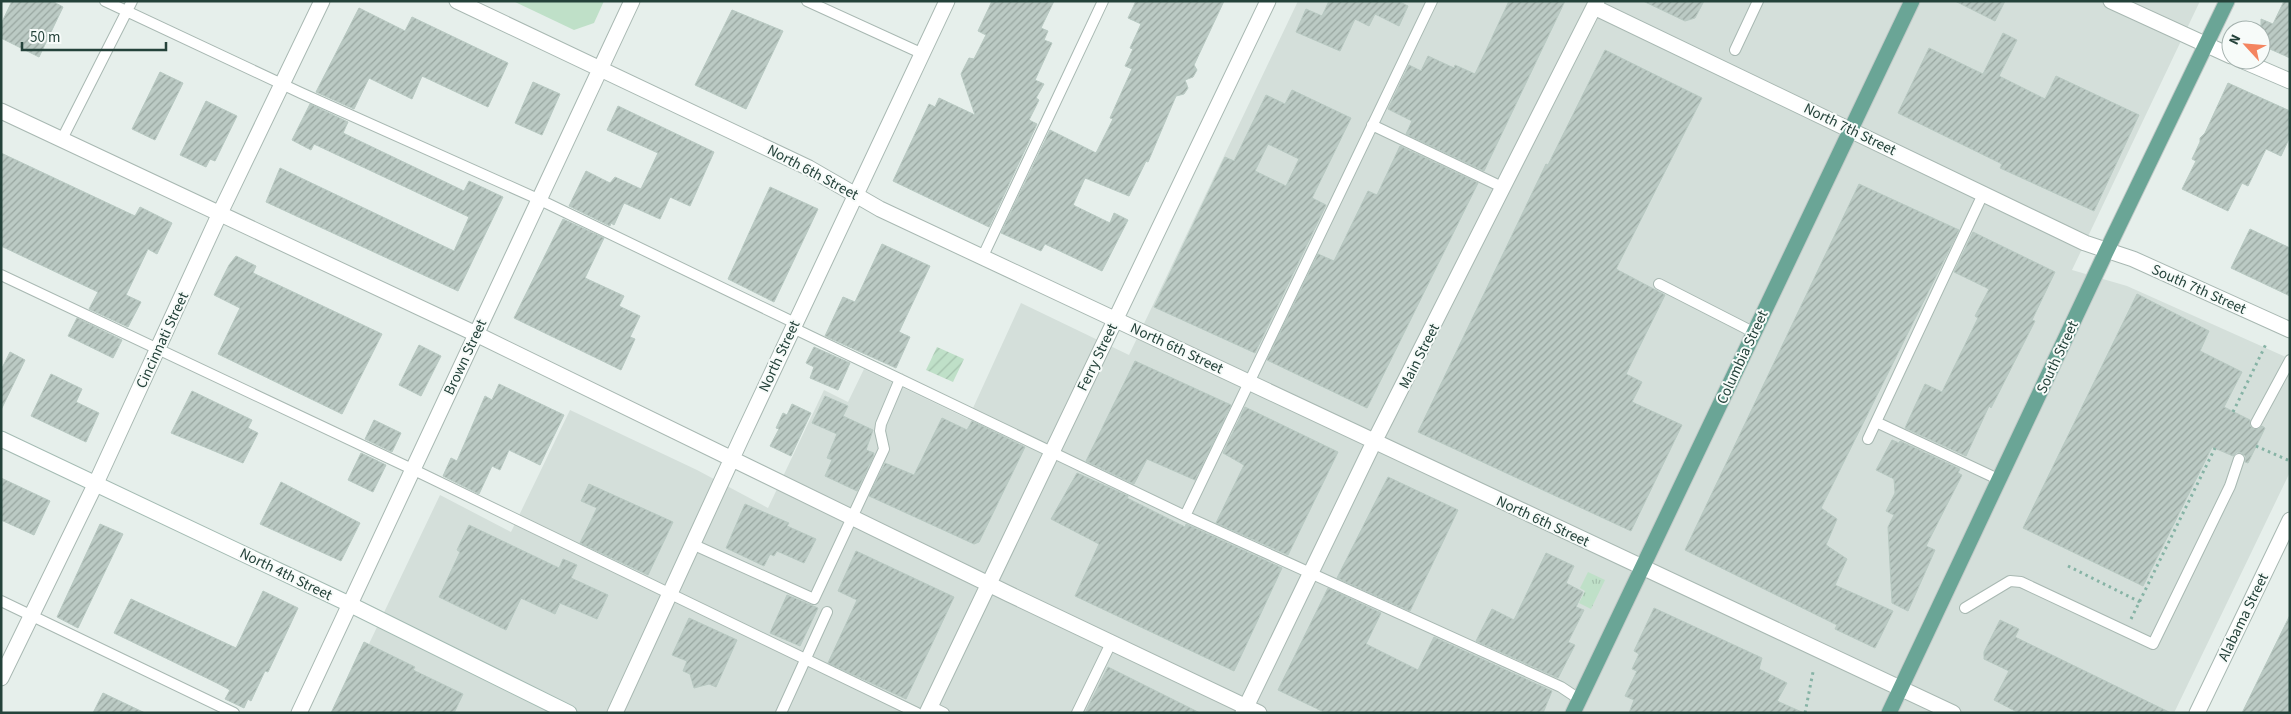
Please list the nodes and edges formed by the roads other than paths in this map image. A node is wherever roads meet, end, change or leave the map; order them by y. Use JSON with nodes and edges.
{"nodes":[{"id":1,"x":105,"y":1,"type":"edge"},
{"id":2,"x":132,"y":1,"type":"edge"},
{"id":3,"x":322,"y":1,"type":"edge"},
{"id":4,"x":457,"y":1,"type":"edge"},
{"id":5,"x":632,"y":1,"type":"edge"},
{"id":6,"x":807,"y":1,"type":"edge"},
{"id":7,"x":948,"y":1,"type":"edge"},
{"id":8,"x":1103,"y":1,"type":"edge"},
{"id":9,"x":1268,"y":1,"type":"edge"},
{"id":10,"x":1432,"y":1,"type":"edge"},
{"id":11,"x":1758,"y":1,"type":"edge"},
{"id":12,"x":1912,"y":1,"type":"edge"},
{"id":13,"x":2111,"y":1,"type":"edge"},
{"id":14,"x":2227,"y":1,"type":"edge"},
{"id":15,"x":1596,"y":4,"type":"edge"},
{"id":16,"x":127,"y":12,"type":"junction"},
{"id":17,"x":2206,"y":45,"type":"junction"},
{"id":18,"x":1735,"y":50,"type":"dead end"},
{"id":19,"x":2221,"y":52,"type":"edge"},
{"id":20,"x":923,"y":54,"type":"junction"},
{"id":21,"x":600,"y":69,"type":"junction"},
{"id":22,"x":2264,"y":70,"type":"edge"},
{"id":23,"x":2290,"y":81,"type":"edge"},
{"id":24,"x":282,"y":85,"type":"junction"},
{"id":25,"x":1,"y":111,"type":"edge"},
{"id":26,"x":1372,"y":124,"type":"junction"},
{"id":27,"x":1850,"y":128,"type":"junction"},
{"id":28,"x":62,"y":139,"type":"junction"},
{"id":29,"x":1504,"y":188,"type":"junction"},
{"id":30,"x":856,"y":194,"type":"junction"},
{"id":31,"x":1983,"y":194,"type":"junction"},
{"id":32,"x":538,"y":200,"type":"junction"},
{"id":33,"x":220,"y":213,"type":"junction"},
{"id":34,"x":2107,"y":250,"type":"junction"},
{"id":35,"x":982,"y":256,"type":"junction"},
{"id":36,"x":1,"y":275,"type":"edge"},
{"id":37,"x":1659,"y":284,"type":"dead end"},
{"id":38,"x":1116,"y":319,"type":"junction"},
{"id":39,"x":794,"y":326,"type":"junction"},
{"id":40,"x":2290,"y":330,"type":"edge"},
{"id":41,"x":1753,"y":332,"type":"junction"},
{"id":42,"x":476,"y":334,"type":"junction"},
{"id":43,"x":157,"y":350,"type":"junction"},
{"id":44,"x":2290,"y":360,"type":"edge"},
{"id":45,"x":900,"y":380,"type":"junction"},
{"id":46,"x":1249,"y":382,"type":"junction"},
{"id":47,"x":1876,"y":422,"type":"junction"},
{"id":48,"x":2256,"y":423,"type":"dead end"},
{"id":49,"x":1,"y":439,"type":"edge"},
{"id":50,"x":1868,"y":439,"type":"dead end"},
{"id":51,"x":1374,"y":442,"type":"junction"},
{"id":52,"x":1052,"y":452,"type":"junction"},
{"id":53,"x":732,"y":458,"type":"junction"},
{"id":54,"x":2239,"y":459,"type":"dead end"},
{"id":55,"x":412,"y":469,"type":"junction"},
{"id":56,"x":2000,"y":480,"type":"junction"},
{"id":57,"x":96,"y":483,"type":"junction"},
{"id":58,"x":853,"y":516,"type":"junction"},
{"id":59,"x":1185,"y":516,"type":"junction"},
{"id":60,"x":2290,"y":520,"type":"edge"},
{"id":61,"x":692,"y":544,"type":"junction"},
{"id":62,"x":1642,"y":568,"type":"junction"},
{"id":63,"x":1310,"y":572,"type":"junction"},
{"id":64,"x":990,"y":584,"type":"junction"},
{"id":65,"x":670,"y":594,"type":"junction"},
{"id":66,"x":1,"y":601,"type":"edge"},
{"id":67,"x":349,"y":604,"type":"junction"},
{"id":68,"x":1964,"y":608,"type":"dead end"},
{"id":69,"x":827,"y":612,"type":"dead end"},
{"id":70,"x":31,"y":616,"type":"junction"},
{"id":71,"x":1111,"y":643,"type":"junction"},
{"id":72,"x":805,"y":660,"type":"junction"},
{"id":73,"x":1,"y":678,"type":"edge"},
{"id":74,"x":1901,"y":688,"type":"junction"},
{"id":75,"x":1579,"y":699,"type":"junction"},
{"id":76,"x":930,"y":711,"type":"edge"},
{"id":77,"x":1249,"y":711,"type":"edge"},
{"id":78,"x":234,"y":713,"type":"edge"},
{"id":79,"x":298,"y":713,"type":"edge"},
{"id":80,"x":570,"y":713,"type":"edge"},
{"id":81,"x":615,"y":713,"type":"edge"},
{"id":82,"x":781,"y":713,"type":"edge"},
{"id":83,"x":1077,"y":713,"type":"edge"},
{"id":84,"x":1573,"y":713,"type":"edge"},
{"id":85,"x":1889,"y":713,"type":"edge"},
{"id":86,"x":1953,"y":713,"type":"edge"},
{"id":87,"x":2197,"y":713,"type":"edge"}],
"edges":[{"from":1,"to":16,"type":"lane"},
{"from":2,"to":16,"type":"lane"},
{"from":3,"to":24,"type":"street","name":"Cincinnati Street"},
{"from":4,"to":21,"type":"street","name":"North 6th Street"},
{"from":5,"to":21,"type":"street","name":"Brown Street"},
{"from":6,"to":20,"type":"lane"},
{"from":7,"to":20,"type":"street","name":"North Street"},
{"from":8,"to":35,"type":"lane"},
{"from":9,"to":38,"type":"street","name":"Ferry Street"},
{"from":10,"to":26,"type":"lane"},
{"from":11,"to":18,"type":"lane"},
{"from":12,"to":27,"type":"main road","name":"Columbia Street"},
{"from":13,"to":17,"type":"street"},
{"from":14,"to":17,"type":"main road","name":"South Street"},
{"from":15,"to":27,"type":"street","name":"North 7th Street"},
{"from":15,"to":29,"type":"street","name":"Main Street"},
{"from":16,"to":24,"type":"lane"},
{"from":16,"to":28,"type":"lane"},
{"from":17,"to":19,"type":"street"},
{"from":17,"to":34,"type":"main road","name":"South Street"},
{"from":20,"to":30,"type":"street","name":"North Street"},
{"from":21,"to":30,"type":"street","name":"North 6th Street"},
{"from":21,"to":32,"type":"street","name":"Brown Street"},
{"from":22,"to":23,"type":"street"},
{"from":24,"to":32,"type":"lane"},
{"from":24,"to":33,"type":"street","name":"Cincinnati Street"},
{"from":25,"to":28,"type":"street"},
{"from":26,"to":29,"type":"lane"},
{"from":26,"to":46,"type":"lane"},
{"from":27,"to":31,"type":"street","name":"North 7th Street"},
{"from":27,"to":41,"type":"main road","name":"Columbia Street"},
{"from":28,"to":33,"type":"street"},
{"from":29,"to":51,"type":"street","name":"Main Street"},
{"from":30,"to":35,"type":"street","name":"North 6th Street"},
{"from":30,"to":39,"type":"street","name":"North Street"},
{"from":31,"to":34,"type":"street","name":"North 7th Street"},
{"from":31,"to":47,"type":"lane"},
{"from":32,"to":39,"type":"lane"},
{"from":32,"to":42,"type":"street","name":"Brown Street"},
{"from":33,"to":42,"type":"street"},
{"from":33,"to":43,"type":"street","name":"Cincinnati Street"},
{"from":34,"to":40,"type":"street","name":"South 7th Street"},
{"from":34,"to":56,"type":"main road","name":"South Street"},
{"from":35,"to":38,"type":"street","name":"North 6th Street"},
{"from":36,"to":43,"type":"lane"},
{"from":37,"to":41,"type":"lane"},
{"from":38,"to":46,"type":"street","name":"North 6th Street"},
{"from":38,"to":52,"type":"street","name":"Ferry Street"},
{"from":39,"to":45,"type":"lane"},
{"from":39,"to":53,"type":"street","name":"North Street"},
{"from":41,"to":62,"type":"main road","name":"Columbia Street"},
{"from":42,"to":53,"type":"street"},
{"from":42,"to":55,"type":"street","name":"Brown Street"},
{"from":43,"to":55,"type":"lane"},
{"from":43,"to":57,"type":"street","name":"Cincinnati Street"},
{"from":44,"to":48,"type":"lane"},
{"from":45,"to":52,"type":"lane"},
{"from":45,"to":58,"type":"lane"},
{"from":46,"to":51,"type":"street","name":"North 6th Street"},
{"from":46,"to":59,"type":"lane"},
{"from":47,"to":50,"type":"lane"},
{"from":47,"to":56,"type":"lane"},
{"from":49,"to":57,"type":"street","name":"North 4th Street"},
{"from":51,"to":62,"type":"street","name":"North 6th Street"},
{"from":51,"to":63,"type":"street","name":"Main Street"},
{"from":52,"to":59,"type":"lane"},
{"from":52,"to":64,"type":"street","name":"Ferry Street"},
{"from":53,"to":58,"type":"street"},
{"from":53,"to":61,"type":"street","name":"North Street"},
{"from":54,"to":68,"type":"lane"},
{"from":55,"to":65,"type":"lane"},
{"from":55,"to":67,"type":"street","name":"Brown Street"},
{"from":56,"to":74,"type":"main road","name":"South Street"},
{"from":57,"to":67,"type":"street","name":"North 4th Street"},
{"from":57,"to":70,"type":"street","name":"Cincinnati Street"},
{"from":58,"to":61,"type":"lane"},
{"from":58,"to":64,"type":"street"},
{"from":59,"to":63,"type":"lane"},
{"from":60,"to":87,"type":"street","name":"Alabama Street"},
{"from":61,"to":65,"type":"street","name":"North Street"},
{"from":62,"to":74,"type":"street","name":"North 6th Street"},
{"from":62,"to":75,"type":"main road","name":"Columbia Street"},
{"from":63,"to":75,"type":"lane"},
{"from":63,"to":77,"type":"street","name":"Main Street"},
{"from":64,"to":71,"type":"street"},
{"from":64,"to":76,"type":"street","name":"Ferry Street"},
{"from":65,"to":72,"type":"lane"},
{"from":65,"to":81,"type":"street","name":"North Street"},
{"from":66,"to":70,"type":"lane"},
{"from":67,"to":79,"type":"street","name":"Brown Street"},
{"from":67,"to":80,"type":"street","name":"North 4th Street"},
{"from":69,"to":72,"type":"lane"},
{"from":70,"to":73,"type":"street","name":"Cincinnati Street"},
{"from":70,"to":78,"type":"lane"},
{"from":71,"to":77,"type":"street"},
{"from":71,"to":83,"type":"lane"},
{"from":72,"to":76,"type":"lane"},
{"from":72,"to":82,"type":"lane"},
{"from":74,"to":85,"type":"main road","name":"South Street"},
{"from":74,"to":86,"type":"street","name":"North 6th Street"},
{"from":75,"to":84,"type":"main road","name":"Columbia Street"}]}
